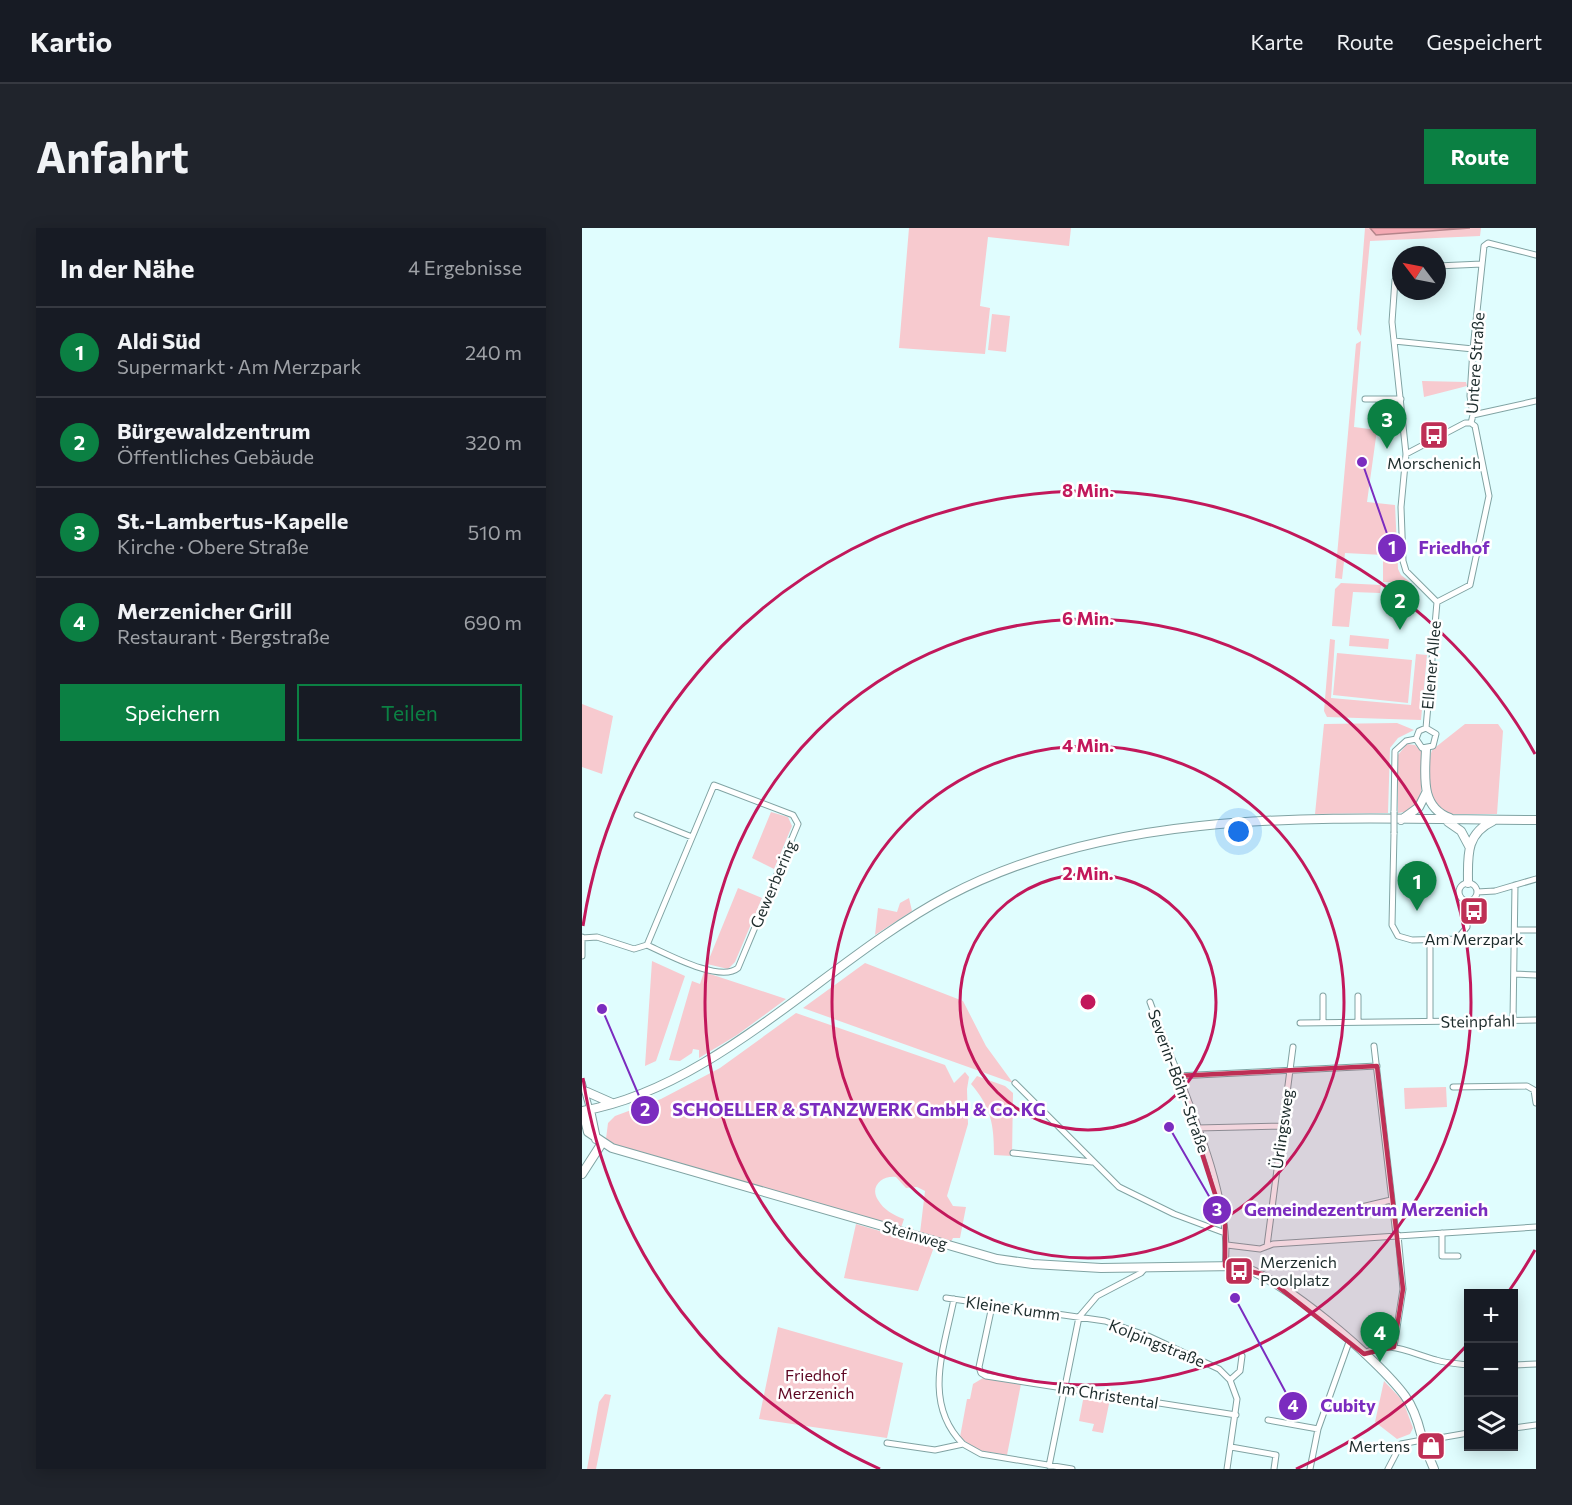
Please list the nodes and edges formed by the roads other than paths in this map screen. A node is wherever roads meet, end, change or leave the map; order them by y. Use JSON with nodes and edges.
{"nodes":[{"id":1,"x":1536,"y":255,"type":"edge"},
{"id":2,"x":1482,"y":264,"type":"junction"},
{"id":3,"x":1446,"y":266,"type":"edge"},
{"id":4,"x":1394,"y":300,"type":"edge"},
{"id":5,"x":1394,"y":341,"type":"junction"},
{"id":6,"x":1473,"y":349,"type":"junction"},
{"id":7,"x":1365,"y":399,"type":"dead end"},
{"id":8,"x":1401,"y":399,"type":"junction"},
{"id":9,"x":1536,"y":401,"type":"edge"},
{"id":10,"x":1473,"y":415,"type":"junction"},
{"id":11,"x":1471,"y":423,"type":"junction"},
{"id":12,"x":1406,"y":454,"type":"junction"},
{"id":13,"x":1437,"y":602,"type":"junction"},
{"id":14,"x":1426,"y":728,"type":"junction"},
{"id":15,"x":1416,"y":739,"type":"junction"},
{"id":16,"x":1425,"y":749,"type":"junction"},
{"id":17,"x":1426,"y":793,"type":"junction"},
{"id":18,"x":637,"y":815,"type":"dead end"},
{"id":19,"x":1400,"y":820,"type":"junction"},
{"id":20,"x":1442,"y":820,"type":"junction"},
{"id":21,"x":1456,"y":820,"type":"junction"},
{"id":22,"x":1536,"y":820,"type":"edge"},
{"id":23,"x":1493,"y":821,"type":"junction"},
{"id":24,"x":692,"y":837,"type":"junction"},
{"id":25,"x":1469,"y":846,"type":"junction"},
{"id":26,"x":1536,"y":879,"type":"edge"},
{"id":27,"x":1468,"y":883,"type":"junction"},
{"id":28,"x":1515,"y":885,"type":"junction"},
{"id":29,"x":1477,"y":892,"type":"junction"},
{"id":30,"x":1468,"y":901,"type":"junction"},
{"id":31,"x":1515,"y":930,"type":"junction"},
{"id":32,"x":1536,"y":930,"type":"edge"},
{"id":33,"x":582,"y":938,"type":"edge"},
{"id":34,"x":1430,"y":939,"type":"junction"},
{"id":35,"x":646,"y":945,"type":"junction"},
{"id":36,"x":582,"y":956,"type":"edge"},
{"id":37,"x":1514,"y":974,"type":"junction"},
{"id":38,"x":1536,"y":975,"type":"edge"},
{"id":39,"x":1323,"y":996,"type":"dead end"},
{"id":40,"x":1358,"y":996,"type":"dead end"},
{"id":41,"x":1150,"y":1002,"type":"dead end"},
{"id":42,"x":1513,"y":1020,"type":"junction"},
{"id":43,"x":1536,"y":1020,"type":"edge"},
{"id":44,"x":1323,"y":1022,"type":"junction"},
{"id":45,"x":1358,"y":1022,"type":"junction"},
{"id":46,"x":1430,"y":1022,"type":"junction"},
{"id":47,"x":1300,"y":1023,"type":"dead end"},
{"id":48,"x":1374,"y":1046,"type":"dead end"},
{"id":49,"x":1293,"y":1047,"type":"dead end"},
{"id":50,"x":1377,"y":1066,"type":"junction"},
{"id":51,"x":1291,"y":1071,"type":"junction"},
{"id":52,"x":1177,"y":1076,"type":"junction"},
{"id":53,"x":582,"y":1082,"type":"edge"},
{"id":54,"x":1015,"y":1083,"type":"dead end"},
{"id":55,"x":1453,"y":1087,"type":"dead end"},
{"id":56,"x":587,"y":1092,"type":"junction"},
{"id":57,"x":612,"y":1103,"type":"junction"},
{"id":58,"x":1536,"y":1104,"type":"edge"},
{"id":59,"x":584,"y":1110,"type":"edge"},
{"id":60,"x":1282,"y":1126,"type":"junction"},
{"id":61,"x":584,"y":1127,"type":"edge"},
{"id":62,"x":1197,"y":1128,"type":"junction"},
{"id":63,"x":599,"y":1141,"type":"junction"},
{"id":64,"x":1014,"y":1153,"type":"dead end"},
{"id":65,"x":1092,"y":1162,"type":"junction"},
{"id":66,"x":582,"y":1174,"type":"edge"},
{"id":67,"x":1391,"y":1200,"type":"junction"},
{"id":68,"x":1353,"y":1209,"type":"dead end"},
{"id":69,"x":1536,"y":1227,"type":"edge"},
{"id":70,"x":1226,"y":1233,"type":"junction"},
{"id":71,"x":1442,"y":1233,"type":"junction"},
{"id":72,"x":1397,"y":1235,"type":"junction"},
{"id":73,"x":1227,"y":1245,"type":"junction"},
{"id":74,"x":1267,"y":1246,"type":"junction"},
{"id":75,"x":1458,"y":1256,"type":"dead end"},
{"id":76,"x":1225,"y":1266,"type":"junction"},
{"id":77,"x":1146,"y":1267,"type":"junction"},
{"id":78,"x":946,"y":1298,"type":"dead end"},
{"id":79,"x":954,"y":1299,"type":"junction"},
{"id":80,"x":992,"y":1306,"type":"junction"},
{"id":81,"x":1079,"y":1317,"type":"junction"},
{"id":82,"x":1349,"y":1342,"type":"junction"},
{"id":83,"x":1394,"y":1347,"type":"junction"},
{"id":84,"x":1364,"y":1354,"type":"junction"},
{"id":85,"x":1242,"y":1356,"type":"dead end"},
{"id":86,"x":1464,"y":1364,"type":"edge"},
{"id":87,"x":1536,"y":1364,"type":"edge"},
{"id":88,"x":1518,"y":1365,"type":"edge"},
{"id":89,"x":1230,"y":1380,"type":"junction"},
{"id":90,"x":1064,"y":1388,"type":"junction"},
{"id":91,"x":1236,"y":1415,"type":"junction"},
{"id":92,"x":1268,"y":1420,"type":"dead end"},
{"id":93,"x":1536,"y":1425,"type":"edge"},
{"id":94,"x":1518,"y":1427,"type":"edge"},
{"id":95,"x":1318,"y":1429,"type":"junction"},
{"id":96,"x":1464,"y":1434,"type":"edge"},
{"id":97,"x":1422,"y":1440,"type":"junction"},
{"id":98,"x":887,"y":1443,"type":"dead end"},
{"id":99,"x":963,"y":1444,"type":"junction"},
{"id":100,"x":1231,"y":1447,"type":"junction"},
{"id":101,"x":1049,"y":1466,"type":"junction"},
{"id":102,"x":1072,"y":1469,"type":"edge"},
{"id":103,"x":1227,"y":1469,"type":"edge"},
{"id":104,"x":1274,"y":1469,"type":"edge"},
{"id":105,"x":1310,"y":1469,"type":"edge"},
{"id":106,"x":1388,"y":1469,"type":"edge"},
{"id":107,"x":1434,"y":1469,"type":"edge"}],
"edges":[{"from":1,"to":2,"type":"street","name":"Untere Straße"},
{"from":2,"to":3,"type":"street"},
{"from":2,"to":6,"type":"street","name":"Untere Straße"},
{"from":4,"to":5,"type":"street"},
{"from":5,"to":6,"type":"street"},
{"from":5,"to":8,"type":"street"},
{"from":6,"to":10,"type":"street","name":"Untere Straße"},
{"from":7,"to":8,"type":"street"},
{"from":8,"to":12,"type":"street"},
{"from":9,"to":10,"type":"street"},
{"from":10,"to":11,"type":"street","name":"Untere Straße"},
{"from":11,"to":12,"type":"street"},
{"from":11,"to":13,"type":"street","name":"Untere Straße"},
{"from":12,"to":13,"type":"street"},
{"from":13,"to":14,"type":"street","name":"Ellener Allee"},
{"from":14,"to":15,"type":"street"},
{"from":14,"to":16,"type":"street"},
{"from":15,"to":16,"type":"street"},
{"from":15,"to":34,"type":"street","bridge":true},
{"from":16,"to":17,"type":"main road"},
{"from":17,"to":19,"type":"main road"},
{"from":17,"to":21,"type":"main road"},
{"from":18,"to":24,"type":"street"},
{"from":19,"to":20,"type":"main road"},
{"from":19,"to":57,"type":"main road"},
{"from":20,"to":21,"type":"main road"},
{"from":20,"to":25,"type":"main road"},
{"from":21,"to":23,"type":"main road"},
{"from":22,"to":23,"type":"main road"},
{"from":23,"to":25,"type":"main road"},
{"from":24,"to":35,"type":"street","name":"Gewerbering"},
{"from":24,"to":35,"type":"street","name":"Gewerbering"},
{"from":25,"to":27,"type":"main road"},
{"from":26,"to":28,"type":"street"},
{"from":27,"to":29,"type":"street"},
{"from":27,"to":30,"type":"street"},
{"from":28,"to":29,"type":"street"},
{"from":28,"to":31,"type":"street"},
{"from":29,"to":30,"type":"street"},
{"from":30,"to":34,"type":"street"},
{"from":31,"to":32,"type":"street"},
{"from":31,"to":37,"type":"street"},
{"from":33,"to":35,"type":"street"},
{"from":33,"to":36,"type":"street"},
{"from":34,"to":46,"type":"street","name":"Steinpfahl"},
{"from":37,"to":38,"type":"street"},
{"from":37,"to":42,"type":"street"},
{"from":39,"to":44,"type":"street"},
{"from":40,"to":45,"type":"street"},
{"from":41,"to":52,"type":"street","name":"Severin-Böhr-Straße"},
{"from":42,"to":43,"type":"street","name":"Steinpfahl"},
{"from":42,"to":46,"type":"street","name":"Steinpfahl"},
{"from":44,"to":45,"type":"street"},
{"from":44,"to":47,"type":"street"},
{"from":45,"to":46,"type":"street"},
{"from":48,"to":50,"type":"street"},
{"from":49,"to":51,"type":"street","name":"Ürlingsweg"},
{"from":50,"to":51,"type":"street"},
{"from":50,"to":67,"type":"street"},
{"from":51,"to":52,"type":"street"},
{"from":51,"to":60,"type":"street","name":"Ürlingsweg"},
{"from":52,"to":62,"type":"street","name":"Severin-Böhr-Straße"},
{"from":53,"to":56,"type":"street"},
{"from":54,"to":65,"type":"street"},
{"from":55,"to":58,"type":"street"},
{"from":56,"to":57,"type":"main road"},
{"from":56,"to":59,"type":"street"},
{"from":57,"to":59,"type":"main road"},
{"from":59,"to":61,"type":"main road","name":"Steinweg"},
{"from":59,"to":63,"type":"main road"},
{"from":60,"to":62,"type":"street"},
{"from":60,"to":74,"type":"street","name":"Ürlingsweg"},
{"from":61,"to":63,"type":"main road","name":"Steinweg"},
{"from":62,"to":70,"type":"street","name":"Severin-Böhr-Straße"},
{"from":63,"to":66,"type":"main road"},
{"from":63,"to":77,"type":"main road","name":"Steinweg"},
{"from":64,"to":65,"type":"street"},
{"from":65,"to":70,"type":"street"},
{"from":67,"to":68,"type":"street"},
{"from":67,"to":72,"type":"street"},
{"from":69,"to":71,"type":"street"},
{"from":70,"to":73,"type":"street","name":"Severin-Böhr-Straße"},
{"from":71,"to":72,"type":"street"},
{"from":71,"to":75,"type":"street"},
{"from":72,"to":74,"type":"street"},
{"from":72,"to":83,"type":"street"},
{"from":73,"to":74,"type":"street"},
{"from":73,"to":76,"type":"street","name":"Severin-Böhr-Straße"},
{"from":76,"to":77,"type":"main road","name":"Steinweg"},
{"from":76,"to":82,"type":"main road","name":"Steinweg"},
{"from":77,"to":81,"type":"street"},
{"from":78,"to":79,"type":"street","name":"Kleine Kumm"},
{"from":79,"to":80,"type":"street","name":"Kleine Kumm"},
{"from":79,"to":99,"type":"street"},
{"from":80,"to":81,"type":"street","name":"Kleine Kumm"},
{"from":80,"to":90,"type":"street","name":"Im Christental"},
{"from":81,"to":89,"type":"street","name":"Kolpingstraße"},
{"from":81,"to":90,"type":"street"},
{"from":82,"to":84,"type":"main road","name":"Steinweg"},
{"from":82,"to":95,"type":"street"},
{"from":83,"to":84,"type":"street"},
{"from":83,"to":86,"type":"street"},
{"from":84,"to":97,"type":"main road","name":"Steinweg"},
{"from":85,"to":89,"type":"street"},
{"from":87,"to":88,"type":"street"},
{"from":89,"to":91,"type":"street"},
{"from":90,"to":91,"type":"street","name":"Im Christental"},
{"from":90,"to":101,"type":"street"},
{"from":91,"to":100,"type":"street"},
{"from":92,"to":95,"type":"street"},
{"from":93,"to":94,"type":"street"},
{"from":95,"to":105,"type":"street"},
{"from":96,"to":97,"type":"street"},
{"from":97,"to":106,"type":"street"},
{"from":97,"to":107,"type":"main road","name":"Steinweg"},
{"from":98,"to":99,"type":"street"},
{"from":99,"to":101,"type":"street"},
{"from":100,"to":103,"type":"street"},
{"from":100,"to":104,"type":"street"},
{"from":101,"to":102,"type":"street"}]}
